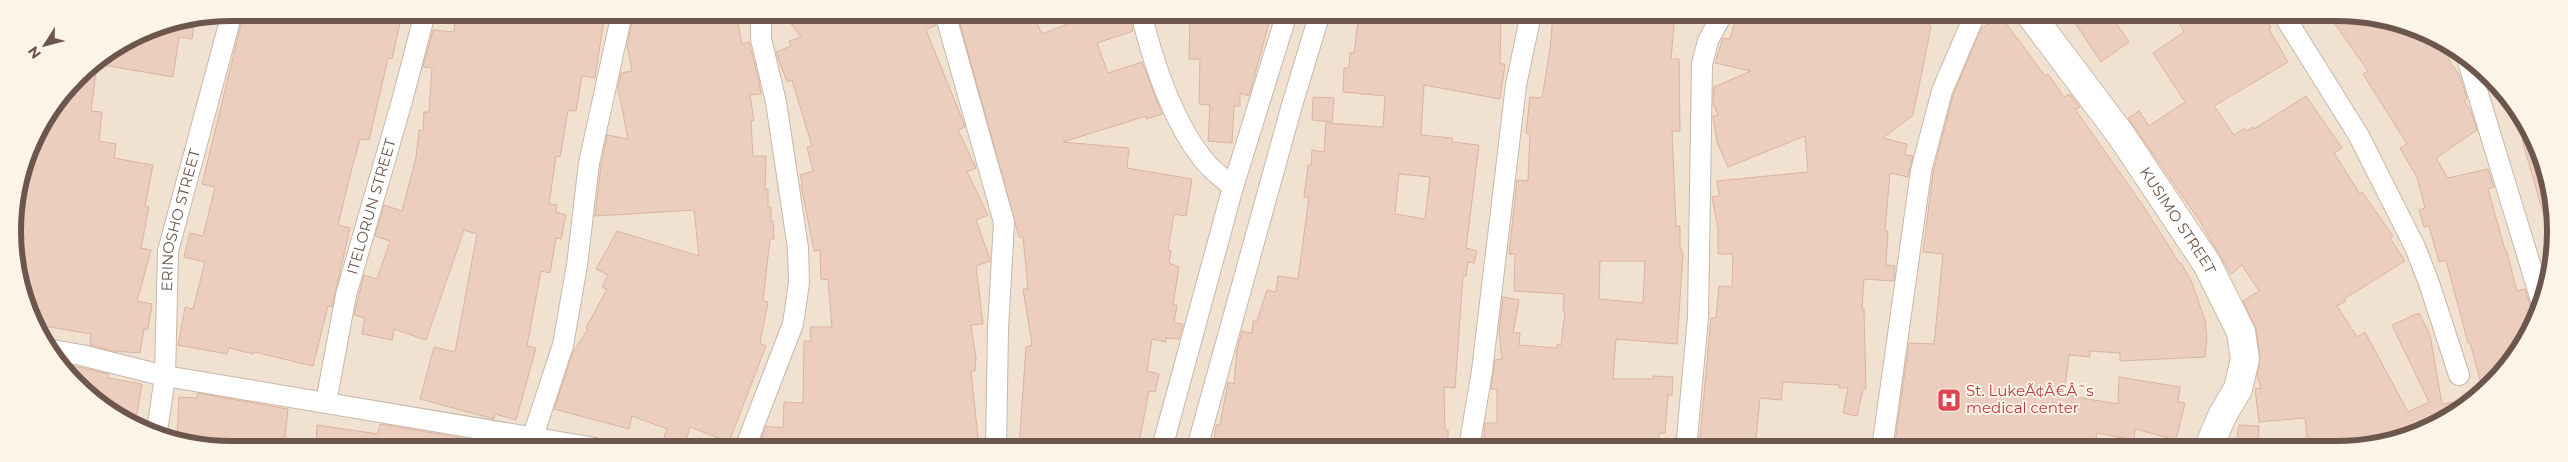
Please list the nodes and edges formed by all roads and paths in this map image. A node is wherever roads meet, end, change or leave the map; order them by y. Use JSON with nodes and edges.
{"nodes":[{"id":1,"x":230,"y":21,"type":"edge"},
{"id":2,"x":423,"y":21,"type":"edge"},
{"id":3,"x":620,"y":21,"type":"edge"},
{"id":4,"x":761,"y":21,"type":"edge"},
{"id":5,"x":947,"y":21,"type":"edge"},
{"id":6,"x":1143,"y":21,"type":"edge"},
{"id":7,"x":1285,"y":21,"type":"edge"},
{"id":8,"x":1318,"y":21,"type":"edge"},
{"id":9,"x":1530,"y":21,"type":"edge"},
{"id":10,"x":1718,"y":21,"type":"edge"},
{"id":11,"x":1972,"y":21,"type":"edge"},
{"id":12,"x":2035,"y":21,"type":"edge"},
{"id":13,"x":2287,"y":21,"type":"edge"},
{"id":14,"x":2471,"y":69,"type":"edge"},
{"id":15,"x":1233,"y":187,"type":"junction"},
{"id":16,"x":2538,"y":291,"type":"edge"},
{"id":17,"x":1194,"y":334,"type":"junction"},
{"id":18,"x":1225,"y":344,"type":"junction"},
{"id":19,"x":59,"y":351,"type":"edge"},
{"id":20,"x":2459,"y":375,"type":"dead end"},
{"id":21,"x":165,"y":376,"type":"junction"},
{"id":22,"x":326,"y":402,"type":"junction"},
{"id":23,"x":159,"y":428,"type":"edge"},
{"id":24,"x":533,"y":436,"type":"junction"},
{"id":25,"x":559,"y":441,"type":"edge"},
{"id":26,"x":748,"y":441,"type":"edge"},
{"id":27,"x":996,"y":441,"type":"edge"},
{"id":28,"x":1164,"y":441,"type":"edge"},
{"id":29,"x":1199,"y":441,"type":"edge"},
{"id":30,"x":1470,"y":441,"type":"edge"},
{"id":31,"x":1687,"y":441,"type":"edge"},
{"id":32,"x":1883,"y":441,"type":"edge"},
{"id":33,"x":2211,"y":441,"type":"edge"}],
"edges":[{"from":1,"to":21,"type":"street","name":"ERINOSHO STREET"},
{"from":2,"to":22,"type":"street","name":"ITELORUN STREET"},
{"from":3,"to":24,"type":"street"},
{"from":4,"to":26,"type":"street"},
{"from":5,"to":27,"type":"street"},
{"from":6,"to":15,"type":"street"},
{"from":7,"to":15,"type":"street"},
{"from":8,"to":18,"type":"street"},
{"from":9,"to":30,"type":"street"},
{"from":10,"to":31,"type":"street"},
{"from":11,"to":32,"type":"street"},
{"from":12,"to":33,"type":"street","name":"KUSIMO STREET"},
{"from":13,"to":20,"type":"street"},
{"from":14,"to":16,"type":"street"},
{"from":15,"to":17,"type":"street"},
{"from":17,"to":18,"type":"street"},
{"from":17,"to":28,"type":"street"},
{"from":18,"to":29,"type":"street"},
{"from":19,"to":21,"type":"street"},
{"from":21,"to":22,"type":"street"},
{"from":21,"to":23,"type":"street","name":"ERINOSHO STREET"},
{"from":22,"to":24,"type":"street"},
{"from":24,"to":25,"type":"street"}]}
